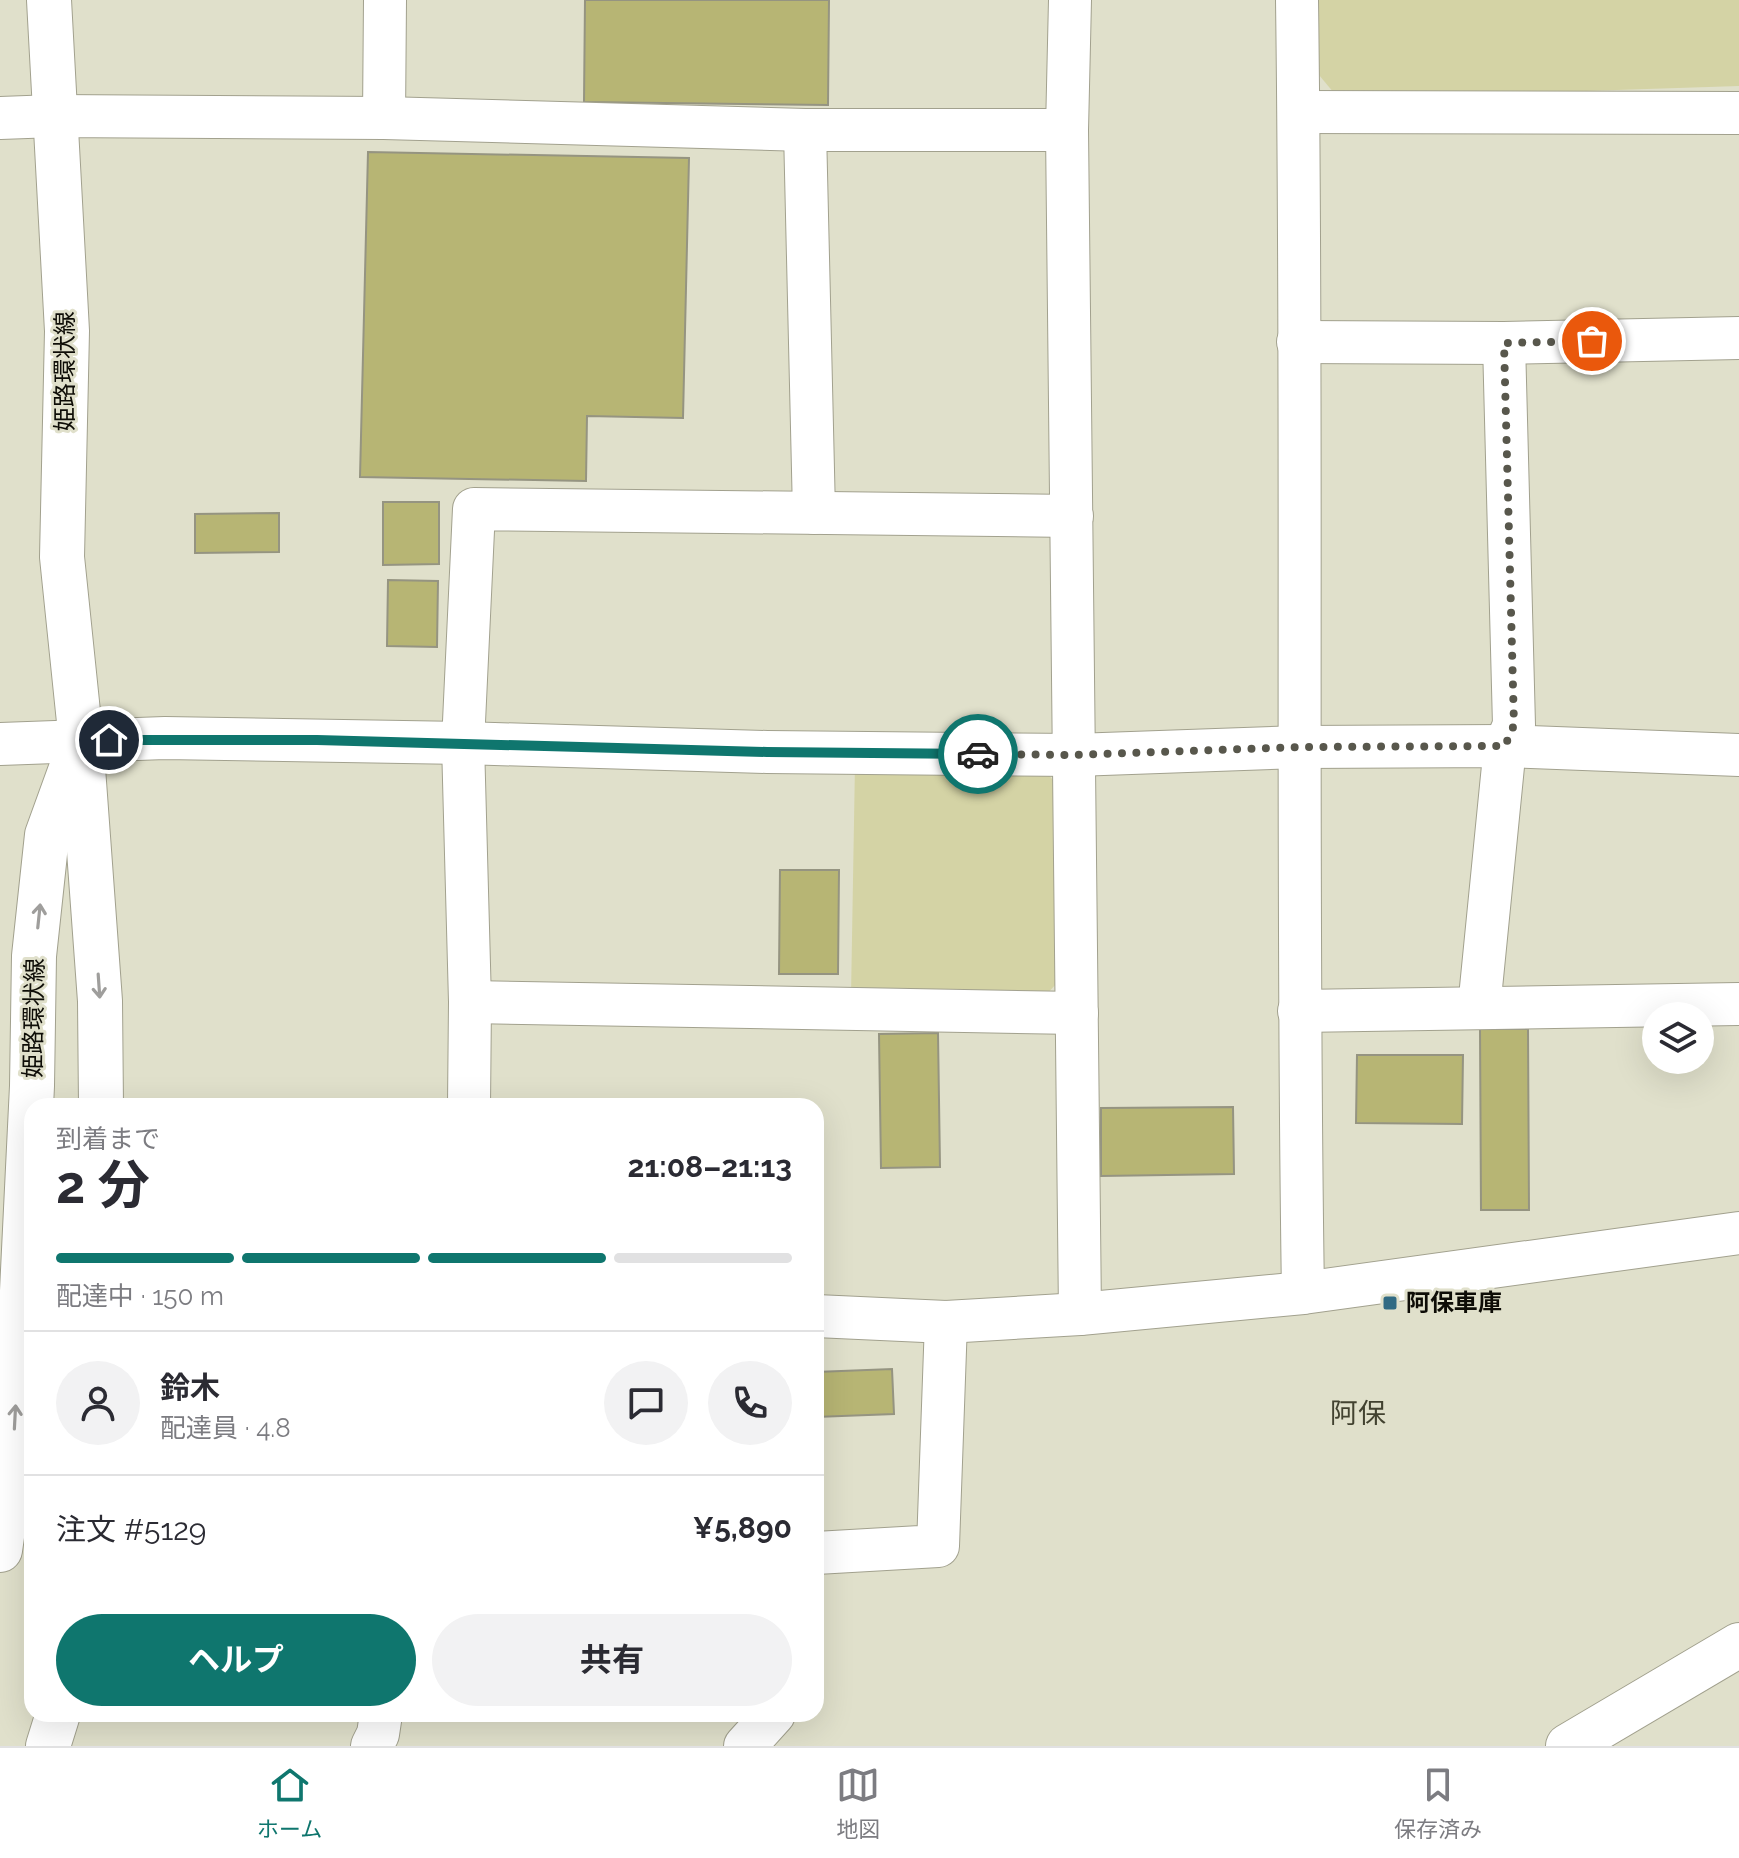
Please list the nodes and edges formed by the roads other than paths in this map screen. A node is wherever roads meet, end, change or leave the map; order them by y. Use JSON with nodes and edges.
{"nodes":[{"id":1,"x":49,"y":0,"type":"edge"},
{"id":2,"x":385,"y":0,"type":"edge"},
{"id":3,"x":1070,"y":0,"type":"edge"},
{"id":4,"x":1297,"y":0,"type":"edge"},
{"id":5,"x":1299,"y":112,"type":"junction"},
{"id":6,"x":1739,"y":113,"type":"edge"},
{"id":7,"x":54,"y":116,"type":"junction"},
{"id":8,"x":0,"y":118,"type":"edge"},
{"id":9,"x":384,"y":118,"type":"junction"},
{"id":10,"x":805,"y":130,"type":"junction"},
{"id":11,"x":1067,"y":130,"type":"junction"},
{"id":12,"x":1739,"y":338,"type":"edge"},
{"id":13,"x":1298,"y":342,"type":"junction"},
{"id":14,"x":1504,"y":343,"type":"junction"},
{"id":15,"x":814,"y":513,"type":"junction"},
{"id":16,"x":1072,"y":516,"type":"junction"},
{"id":17,"x":81,"y":741,"type":"junction"},
{"id":18,"x":463,"y":743,"type":"junction"},
{"id":19,"x":0,"y":744,"type":"edge"},
{"id":20,"x":1505,"y":746,"type":"junction"},
{"id":21,"x":1300,"y":747,"type":"junction"},
{"id":22,"x":1075,"y":755,"type":"junction"},
{"id":23,"x":1739,"y":755,"type":"edge"},
{"id":24,"x":470,"y":1002,"type":"junction"},
{"id":25,"x":1739,"y":1004,"type":"edge"},
{"id":26,"x":1479,"y":1008,"type":"junction"},
{"id":27,"x":1299,"y":1011,"type":"junction"},
{"id":28,"x":1077,"y":1013,"type":"junction"},
{"id":29,"x":31,"y":1098,"type":"edge"},
{"id":30,"x":101,"y":1098,"type":"edge"},
{"id":31,"x":469,"y":1098,"type":"edge"},
{"id":32,"x":24,"y":1209,"type":"edge"},
{"id":33,"x":1739,"y":1233,"type":"edge"},
{"id":34,"x":1303,"y":1293,"type":"junction"},
{"id":35,"x":18,"y":1302,"type":"edge"},
{"id":36,"x":1080,"y":1314,"type":"junction"},
{"id":37,"x":824,"y":1316,"type":"edge"},
{"id":38,"x":946,"y":1322,"type":"junction"},
{"id":39,"x":0,"y":1550,"type":"edge"},
{"id":40,"x":824,"y":1553,"type":"edge"},
{"id":41,"x":1739,"y":1645,"type":"edge"},
{"id":42,"x":56,"y":1722,"type":"edge"},
{"id":43,"x":380,"y":1722,"type":"edge"},
{"id":44,"x":767,"y":1722,"type":"edge"},
{"id":45,"x":48,"y":1746,"type":"edge"},
{"id":46,"x":372,"y":1746,"type":"edge"},
{"id":47,"x":745,"y":1746,"type":"edge"},
{"id":48,"x":1568,"y":1746,"type":"edge"}],
"edges":[{"from":1,"to":7,"type":"main road","name":"姫路環状線"},
{"from":2,"to":9,"type":"street"},
{"from":3,"to":11,"type":"street"},
{"from":4,"to":5,"type":"street"},
{"from":5,"to":6,"type":"street"},
{"from":5,"to":13,"type":"street"},
{"from":7,"to":8,"type":"street"},
{"from":7,"to":9,"type":"street"},
{"from":7,"to":17,"type":"main road","name":"姫路環状線"},
{"from":9,"to":10,"type":"street"},
{"from":10,"to":11,"type":"street"},
{"from":10,"to":15,"type":"street"},
{"from":11,"to":16,"type":"street"},
{"from":12,"to":14,"type":"street"},
{"from":13,"to":14,"type":"street"},
{"from":13,"to":21,"type":"street"},
{"from":14,"to":20,"type":"street"},
{"from":15,"to":16,"type":"street"},
{"from":15,"to":18,"type":"street"},
{"from":16,"to":22,"type":"street"},
{"from":17,"to":18,"type":"street"},
{"from":17,"to":19,"type":"street"},
{"from":29,"to":17,"type":"main road","name":"姫路環状線","one_way":true},
{"from":17,"to":30,"type":"main road","name":"姫路環状線","one_way":true},
{"from":18,"to":22,"type":"street"},
{"from":18,"to":24,"type":"street"},
{"from":20,"to":21,"type":"street"},
{"from":20,"to":23,"type":"street"},
{"from":20,"to":26,"type":"street"},
{"from":21,"to":22,"type":"street"},
{"from":21,"to":27,"type":"street"},
{"from":22,"to":28,"type":"street"},
{"from":24,"to":28,"type":"street"},
{"from":24,"to":31,"type":"street"},
{"from":25,"to":26,"type":"street"},
{"from":26,"to":27,"type":"street"},
{"from":27,"to":34,"type":"street"},
{"from":28,"to":36,"type":"street"},
{"from":35,"to":32,"type":"main road","name":"姫路環状線","one_way":true},
{"from":33,"to":34,"type":"street"},
{"from":34,"to":36,"type":"street"},
{"from":39,"to":35,"type":"main road","name":"姫路環状線","one_way":true},
{"from":36,"to":38,"type":"street"},
{"from":37,"to":38,"type":"street"},
{"from":38,"to":40,"type":"street"},
{"from":41,"to":48,"type":"main road"},
{"from":42,"to":45,"type":"main road"},
{"from":43,"to":46,"type":"street"},
{"from":44,"to":47,"type":"street"}]}
